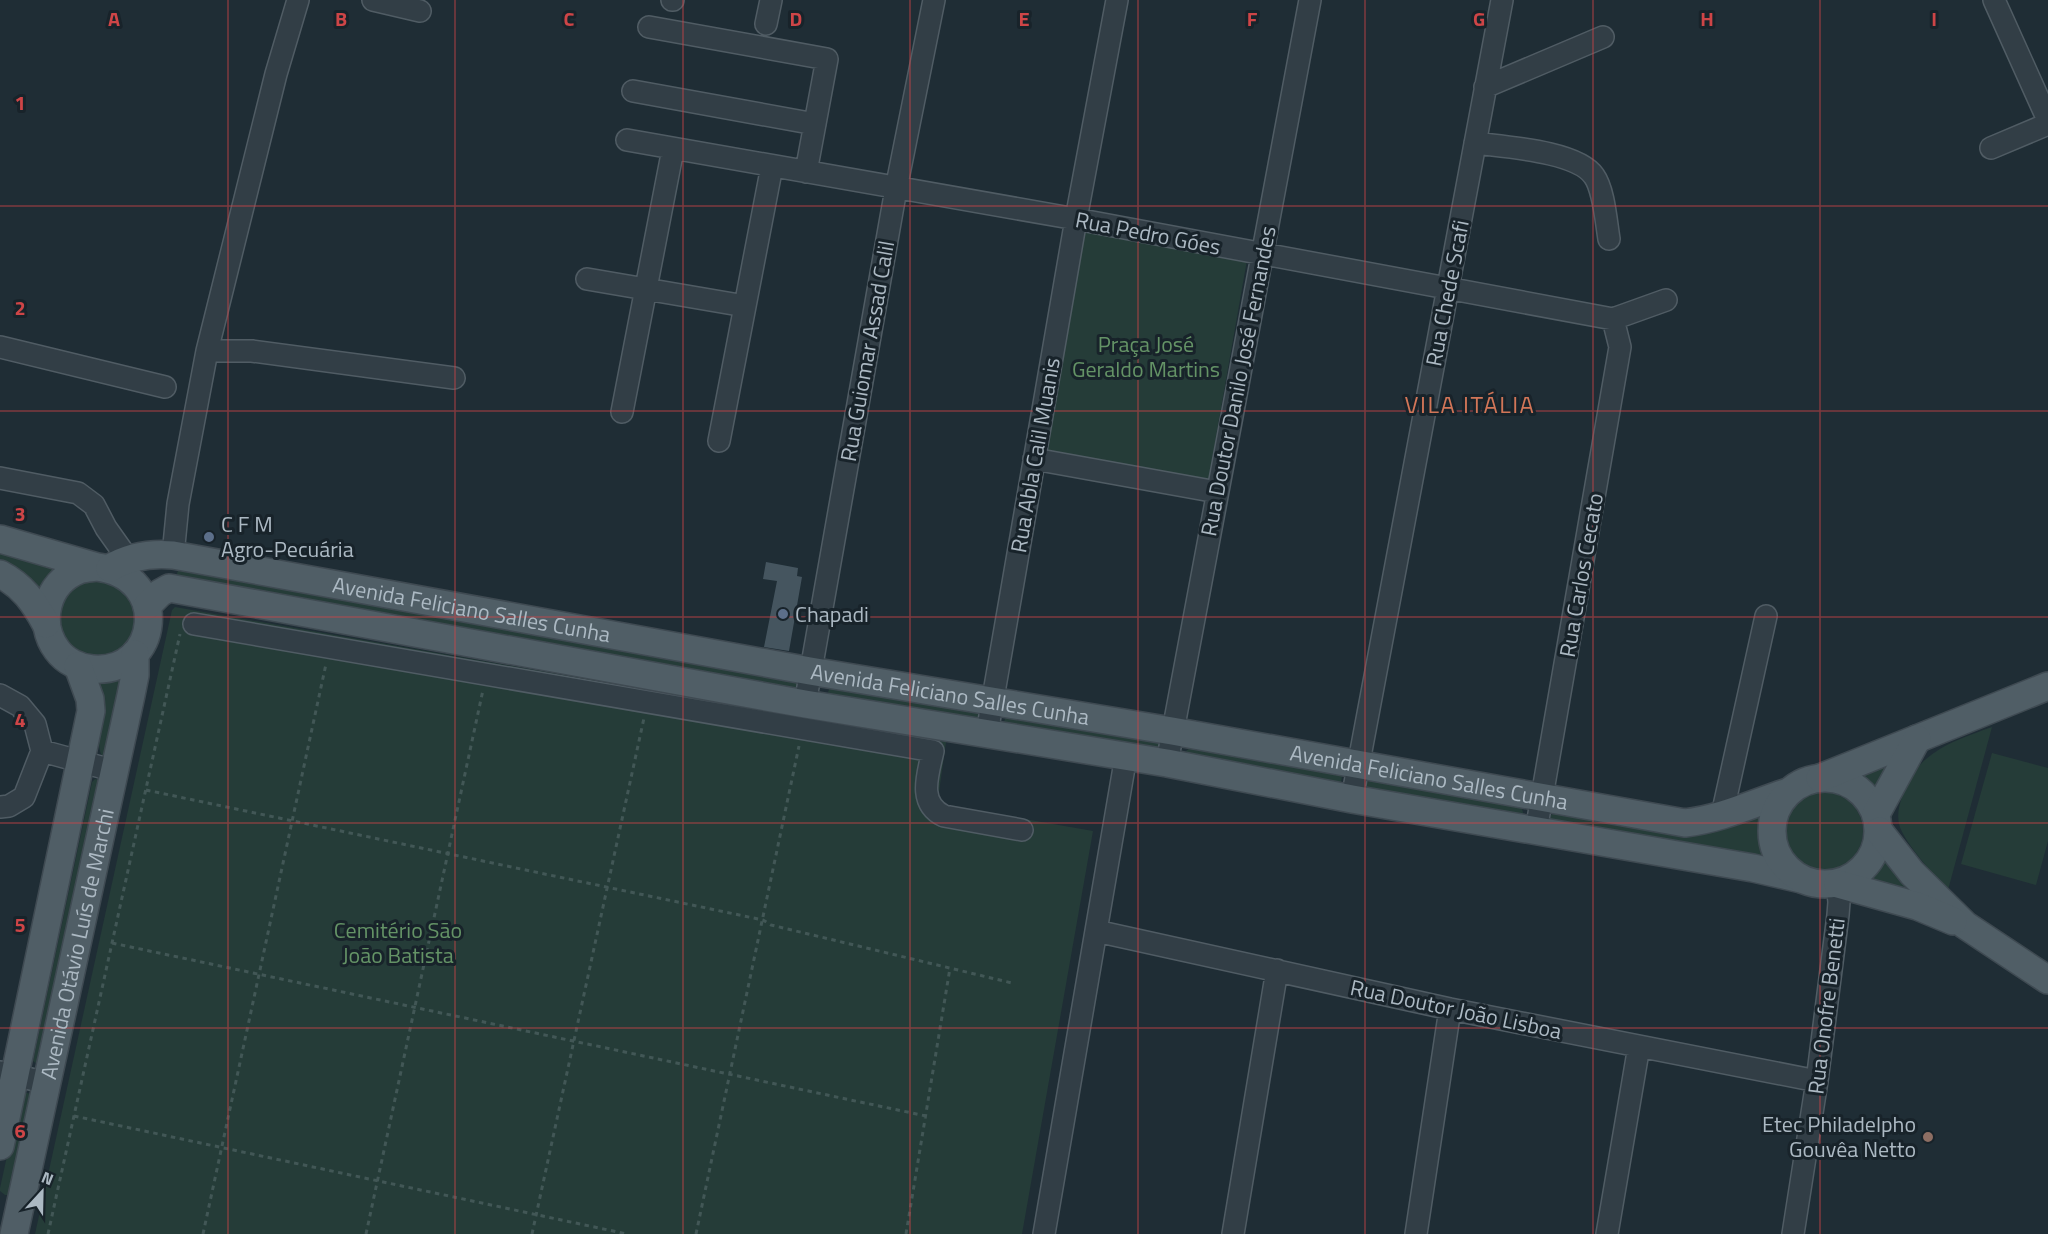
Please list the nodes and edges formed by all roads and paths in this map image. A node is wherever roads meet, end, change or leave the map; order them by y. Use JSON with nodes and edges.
{"nodes":[{"id":1,"x":298,"y":0,"type":"edge"},
{"id":2,"x":373,"y":0,"type":"edge"},
{"id":3,"x":771,"y":0,"type":"edge"},
{"id":4,"x":934,"y":0,"type":"edge"},
{"id":5,"x":1118,"y":0,"type":"edge"},
{"id":6,"x":1310,"y":0,"type":"edge"},
{"id":7,"x":1502,"y":0,"type":"edge"},
{"id":8,"x":1994,"y":0,"type":"edge"},
{"id":9,"x":420,"y":11,"type":"dead end"},
{"id":10,"x":766,"y":24,"type":"dead end"},
{"id":11,"x":649,"y":27,"type":"dead end"},
{"id":12,"x":1603,"y":37,"type":"dead end"},
{"id":13,"x":1485,"y":87,"type":"junction"},
{"id":14,"x":633,"y":91,"type":"dead end"},
{"id":15,"x":2048,"y":122,"type":"edge"},
{"id":16,"x":814,"y":124,"type":"junction"},
{"id":17,"x":627,"y":140,"type":"dead end"},
{"id":18,"x":1475,"y":143,"type":"junction"},
{"id":19,"x":673,"y":148,"type":"junction"},
{"id":20,"x":1991,"y":148,"type":"dead end"},
{"id":21,"x":772,"y":166,"type":"junction"},
{"id":22,"x":806,"y":172,"type":"junction"},
{"id":23,"x":896,"y":189,"type":"junction"},
{"id":24,"x":1076,"y":219,"type":"junction"},
{"id":25,"x":1609,"y":239,"type":"dead end"},
{"id":26,"x":1262,"y":254,"type":"junction"},
{"id":27,"x":587,"y":279,"type":"dead end"},
{"id":28,"x":1448,"y":287,"type":"junction"},
{"id":29,"x":644,"y":290,"type":"junction"},
{"id":30,"x":1666,"y":300,"type":"dead end"},
{"id":31,"x":745,"y":306,"type":"junction"},
{"id":32,"x":1613,"y":319,"type":"junction"},
{"id":33,"x":0,"y":346,"type":"edge"},
{"id":34,"x":207,"y":351,"type":"junction"},
{"id":35,"x":454,"y":378,"type":"dead end"},
{"id":36,"x":165,"y":387,"type":"dead end"},
{"id":37,"x":622,"y":412,"type":"dead end"},
{"id":38,"x":718,"y":441,"type":"dead end"},
{"id":39,"x":1034,"y":459,"type":"junction"},
{"id":40,"x":0,"y":478,"type":"edge"},
{"id":41,"x":1217,"y":492,"type":"junction"},
{"id":42,"x":0,"y":539,"type":"edge"},
{"id":43,"x":173,"y":555,"type":"junction"},
{"id":44,"x":112,"y":565,"type":"junction"},
{"id":45,"x":0,"y":574,"type":"edge"},
{"id":46,"x":169,"y":588,"type":"junction"},
{"id":47,"x":147,"y":606,"type":"junction"},
{"id":48,"x":1766,"y":616,"type":"dead end"},
{"id":49,"x":46,"y":624,"type":"junction"},
{"id":50,"x":194,"y":624,"type":"joint"},
{"id":51,"x":330,"y":647,"type":"junction"},
{"id":52,"x":135,"y":654,"type":"junction"},
{"id":53,"x":78,"y":666,"type":"junction"},
{"id":54,"x":810,"y":671,"type":"junction"},
{"id":55,"x":486,"y":674,"type":"junction"},
{"id":56,"x":2048,"y":687,"type":"edge"},
{"id":57,"x":0,"y":695,"type":"edge"},
{"id":58,"x":992,"y":701,"type":"junction"},
{"id":59,"x":647,"y":702,"type":"junction"},
{"id":60,"x":804,"y":716,"type":"junction"},
{"id":61,"x":1172,"y":731,"type":"junction"},
{"id":62,"x":987,"y":733,"type":"junction"},
{"id":63,"x":1917,"y":739,"type":"junction"},
{"id":64,"x":42,"y":751,"type":"junction"},
{"id":65,"x":1126,"y":756,"type":"junction"},
{"id":66,"x":80,"y":761,"type":"junction"},
{"id":67,"x":1167,"y":763,"type":"junction"},
{"id":68,"x":1359,"y":764,"type":"junction"},
{"id":69,"x":115,"y":771,"type":"junction"},
{"id":70,"x":1820,"y":778,"type":"junction"},
{"id":71,"x":146,"y":790,"type":"junction"},
{"id":72,"x":1788,"y":792,"type":"junction"},
{"id":73,"x":1543,"y":796,"type":"junction"},
{"id":74,"x":1352,"y":799,"type":"junction"},
{"id":75,"x":0,"y":807,"type":"edge"},
{"id":76,"x":1722,"y":815,"type":"junction"},
{"id":77,"x":292,"y":820,"type":"junction"},
{"id":78,"x":1877,"y":823,"type":"junction"},
{"id":79,"x":1022,"y":830,"type":"dead end"},
{"id":80,"x":1536,"y":831,"type":"junction"},
{"id":81,"x":448,"y":854,"type":"junction"},
{"id":82,"x":1801,"y":879,"type":"junction"},
{"id":83,"x":1837,"y":884,"type":"junction"},
{"id":84,"x":607,"y":887,"type":"junction"},
{"id":85,"x":763,"y":920,"type":"junction"},
{"id":86,"x":1965,"y":926,"type":"junction"},
{"id":87,"x":1096,"y":931,"type":"junction"},
{"id":88,"x":112,"y":943,"type":"junction"},
{"id":89,"x":950,"y":968,"type":"junction"},
{"id":90,"x":1277,"y":970,"type":"junction"},
{"id":91,"x":259,"y":974,"type":"junction"},
{"id":92,"x":2048,"y":980,"type":"edge"},
{"id":93,"x":1012,"y":983,"type":"dead end"},
{"id":94,"x":415,"y":1007,"type":"junction"},
{"id":95,"x":1450,"y":1009,"type":"junction"},
{"id":96,"x":574,"y":1041,"type":"junction"},
{"id":97,"x":1639,"y":1046,"type":"junction"},
{"id":98,"x":8,"y":1074,"type":"edge"},
{"id":99,"x":730,"y":1074,"type":"junction"},
{"id":100,"x":1817,"y":1081,"type":"junction"},
{"id":101,"x":48,"y":1083,"type":"junction"},
{"id":102,"x":74,"y":1116,"type":"junction"},
{"id":103,"x":926,"y":1116,"type":"junction"},
{"id":104,"x":0,"y":1146,"type":"edge"},
{"id":105,"x":222,"y":1148,"type":"junction"},
{"id":106,"x":378,"y":1181,"type":"junction"},
{"id":107,"x":536,"y":1215,"type":"junction"},
{"id":108,"x":11,"y":1217,"type":"edge"},
{"id":109,"x":48,"y":1234,"type":"edge"},
{"id":110,"x":203,"y":1234,"type":"edge"},
{"id":111,"x":366,"y":1234,"type":"edge"},
{"id":112,"x":532,"y":1234,"type":"edge"},
{"id":113,"x":627,"y":1234,"type":"edge"},
{"id":114,"x":696,"y":1234,"type":"edge"},
{"id":115,"x":906,"y":1234,"type":"edge"},
{"id":116,"x":1044,"y":1234,"type":"edge"},
{"id":117,"x":1233,"y":1234,"type":"edge"},
{"id":118,"x":1416,"y":1234,"type":"edge"},
{"id":119,"x":1606,"y":1234,"type":"edge"},
{"id":120,"x":1793,"y":1234,"type":"edge"}],
"edges":[{"from":1,"to":34,"type":"street"},
{"from":2,"to":9,"type":"street"},
{"from":3,"to":10,"type":"street"},
{"from":4,"to":23,"type":"street","name":"Rua Guiomar Assad Calil"},
{"from":5,"to":24,"type":"street","name":"Rua Abla Calil Muanis"},
{"from":6,"to":26,"type":"street","name":"Rua Doutor Danilo José Fernandes"},
{"from":7,"to":13,"type":"street","name":"Rua Chede Scafi"},
{"from":8,"to":15,"type":"street"},
{"from":11,"to":16,"type":"street"},
{"from":12,"to":13,"type":"street"},
{"from":13,"to":18,"type":"street","name":"Rua Chede Scafi"},
{"from":14,"to":16,"type":"street"},
{"from":15,"to":20,"type":"street"},
{"from":16,"to":22,"type":"street"},
{"from":17,"to":19,"type":"street","name":"Rua Pedro Góes"},
{"from":18,"to":25,"type":"street"},
{"from":18,"to":28,"type":"street","name":"Rua Chede Scafi"},
{"from":19,"to":21,"type":"street","name":"Rua Pedro Góes"},
{"from":19,"to":29,"type":"street"},
{"from":21,"to":22,"type":"street","name":"Rua Pedro Góes"},
{"from":21,"to":31,"type":"street"},
{"from":22,"to":23,"type":"street","name":"Rua Pedro Góes"},
{"from":23,"to":24,"type":"street","name":"Rua Pedro Góes"},
{"from":23,"to":54,"type":"street","name":"Rua Guiomar Assad Calil"},
{"from":24,"to":26,"type":"street","name":"Rua Pedro Góes"},
{"from":24,"to":39,"type":"street","name":"Rua Abla Calil Muanis"},
{"from":26,"to":28,"type":"street","name":"Rua Pedro Góes"},
{"from":26,"to":41,"type":"street","name":"Rua Doutor Danilo José Fernandes"},
{"from":27,"to":29,"type":"street"},
{"from":28,"to":32,"type":"street","name":"Rua Pedro Góes"},
{"from":28,"to":68,"type":"street","name":"Rua Chede Scafi"},
{"from":29,"to":31,"type":"street"},
{"from":29,"to":37,"type":"street"},
{"from":30,"to":32,"type":"street"},
{"from":31,"to":38,"type":"street"},
{"from":32,"to":73,"type":"street","name":"Rua Carlos Cecato"},
{"from":33,"to":36,"type":"street"},
{"from":34,"to":35,"type":"street"},
{"from":34,"to":43,"type":"street"},
{"from":39,"to":41,"type":"street"},
{"from":39,"to":58,"type":"street","name":"Rua Abla Calil Muanis"},
{"from":40,"to":44,"type":"street"},
{"from":41,"to":61,"type":"street","name":"Rua Doutor Danilo José Fernandes"},
{"from":42,"to":44,"type":"main road","name":"Avenida Feliciano Salles Cunha"},
{"from":43,"to":44,"type":"main road","name":"Avenida Feliciano Salles Cunha"},
{"from":43,"to":46,"type":"main road"},
{"from":43,"to":54,"type":"main road","name":"Avenida Feliciano Salles Cunha"},
{"from":44,"to":47,"type":"main road"},
{"from":44,"to":49,"type":"main road"},
{"from":45,"to":49,"type":"main road"},
{"from":46,"to":47,"type":"main road"},
{"from":46,"to":60,"type":"main road","name":"Avenida Feliciano Salles Cunha"},
{"from":47,"to":52,"type":"main road"},
{"from":48,"to":76,"type":"street"},
{"from":49,"to":53,"type":"main road"},
{"from":50,"to":51,"type":"street"},
{"from":50,"to":71,"type":"path"},
{"from":51,"to":55,"type":"street"},
{"from":51,"to":77,"type":"path"},
{"from":52,"to":53,"type":"main road"},
{"from":52,"to":69,"type":"main road","name":"Avenida Otávio Luís de Marchi"},
{"from":53,"to":66,"type":"main road","name":"Avenida Otávio Luís de Marchi"},
{"from":54,"to":58,"type":"main road","name":"Avenida Feliciano Salles Cunha"},
{"from":54,"to":60,"type":"street","name":"Rua Guiomar Assad Calil"},
{"from":55,"to":59,"type":"street"},
{"from":55,"to":81,"type":"path"},
{"from":56,"to":63,"type":"main road"},
{"from":57,"to":64,"type":"street"},
{"from":58,"to":61,"type":"main road","name":"Avenida Feliciano Salles Cunha"},
{"from":58,"to":62,"type":"street","name":"Rua Abla Calil Muanis"},
{"from":59,"to":60,"type":"street"},
{"from":59,"to":84,"type":"path"},
{"from":60,"to":62,"type":"main road","name":"Avenida Feliciano Salles Cunha"},
{"from":60,"to":79,"type":"street"},
{"from":60,"to":85,"type":"path"},
{"from":61,"to":67,"type":"street","name":"Rua Doutor Danilo José Fernandes"},
{"from":61,"to":68,"type":"main road","name":"Avenida Feliciano Salles Cunha"},
{"from":62,"to":65,"type":"main road","name":"Avenida Feliciano Salles Cunha"},
{"from":63,"to":70,"type":"main road"},
{"from":63,"to":78,"type":"main road"},
{"from":64,"to":66,"type":"street"},
{"from":64,"to":75,"type":"street"},
{"from":65,"to":67,"type":"main road","name":"Avenida Feliciano Salles Cunha"},
{"from":65,"to":87,"type":"street"},
{"from":66,"to":69,"type":"street"},
{"from":66,"to":98,"type":"main road","name":"Avenida Otávio Luís de Marchi"},
{"from":67,"to":74,"type":"main road","name":"Avenida Feliciano Salles Cunha"},
{"from":68,"to":73,"type":"main road","name":"Avenida Feliciano Salles Cunha"},
{"from":68,"to":74,"type":"street","name":"Rua Chede Scafi"},
{"from":69,"to":101,"type":"main road","name":"Avenida Otávio Luís de Marchi"},
{"from":70,"to":72,"type":"main road"},
{"from":70,"to":78,"type":"main road"},
{"from":71,"to":77,"type":"path"},
{"from":71,"to":88,"type":"path"},
{"from":72,"to":76,"type":"main road","name":"Avenida Feliciano Salles Cunha"},
{"from":72,"to":82,"type":"main road"},
{"from":73,"to":76,"type":"main road","name":"Avenida Feliciano Salles Cunha"},
{"from":73,"to":80,"type":"street","name":"Rua Carlos Cecato"},
{"from":74,"to":80,"type":"main road","name":"Avenida Feliciano Salles Cunha"},
{"from":77,"to":81,"type":"path"},
{"from":77,"to":91,"type":"path"},
{"from":78,"to":83,"type":"main road"},
{"from":78,"to":86,"type":"main road"},
{"from":80,"to":82,"type":"main road","name":"Avenida Feliciano Salles Cunha"},
{"from":81,"to":84,"type":"path"},
{"from":81,"to":94,"type":"path"},
{"from":82,"to":83,"type":"main road"},
{"from":83,"to":86,"type":"main road"},
{"from":83,"to":100,"type":"street","name":"Rua Onofre Benetti"},
{"from":84,"to":85,"type":"path"},
{"from":84,"to":96,"type":"path"},
{"from":85,"to":89,"type":"path"},
{"from":85,"to":99,"type":"path"},
{"from":86,"to":92,"type":"main road"},
{"from":87,"to":90,"type":"street","name":"Rua Doutor João Lisboa"},
{"from":87,"to":116,"type":"street"},
{"from":88,"to":91,"type":"path"},
{"from":88,"to":102,"type":"path"},
{"from":89,"to":93,"type":"path"},
{"from":89,"to":103,"type":"path"},
{"from":90,"to":95,"type":"street","name":"Rua Doutor João Lisboa"},
{"from":90,"to":117,"type":"street"},
{"from":91,"to":94,"type":"path"},
{"from":91,"to":105,"type":"path"},
{"from":94,"to":96,"type":"path"},
{"from":94,"to":106,"type":"path"},
{"from":95,"to":97,"type":"street","name":"Rua Doutor João Lisboa"},
{"from":95,"to":118,"type":"street"},
{"from":96,"to":99,"type":"path"},
{"from":96,"to":107,"type":"path"},
{"from":97,"to":100,"type":"street","name":"Rua Doutor João Lisboa"},
{"from":97,"to":119,"type":"street"},
{"from":98,"to":101,"type":"street"},
{"from":98,"to":104,"type":"main road","name":"Avenida Otávio Luís de Marchi"},
{"from":99,"to":103,"type":"path"},
{"from":99,"to":114,"type":"path"},
{"from":100,"to":120,"type":"street","name":"Rua Onofre Benetti"},
{"from":101,"to":108,"type":"main road","name":"Avenida Otávio Luís de Marchi"},
{"from":102,"to":105,"type":"path"},
{"from":102,"to":109,"type":"path"},
{"from":103,"to":115,"type":"path"},
{"from":105,"to":106,"type":"path"},
{"from":105,"to":110,"type":"path"},
{"from":106,"to":107,"type":"path"},
{"from":106,"to":111,"type":"path"},
{"from":107,"to":112,"type":"path"},
{"from":107,"to":113,"type":"path"}]}
